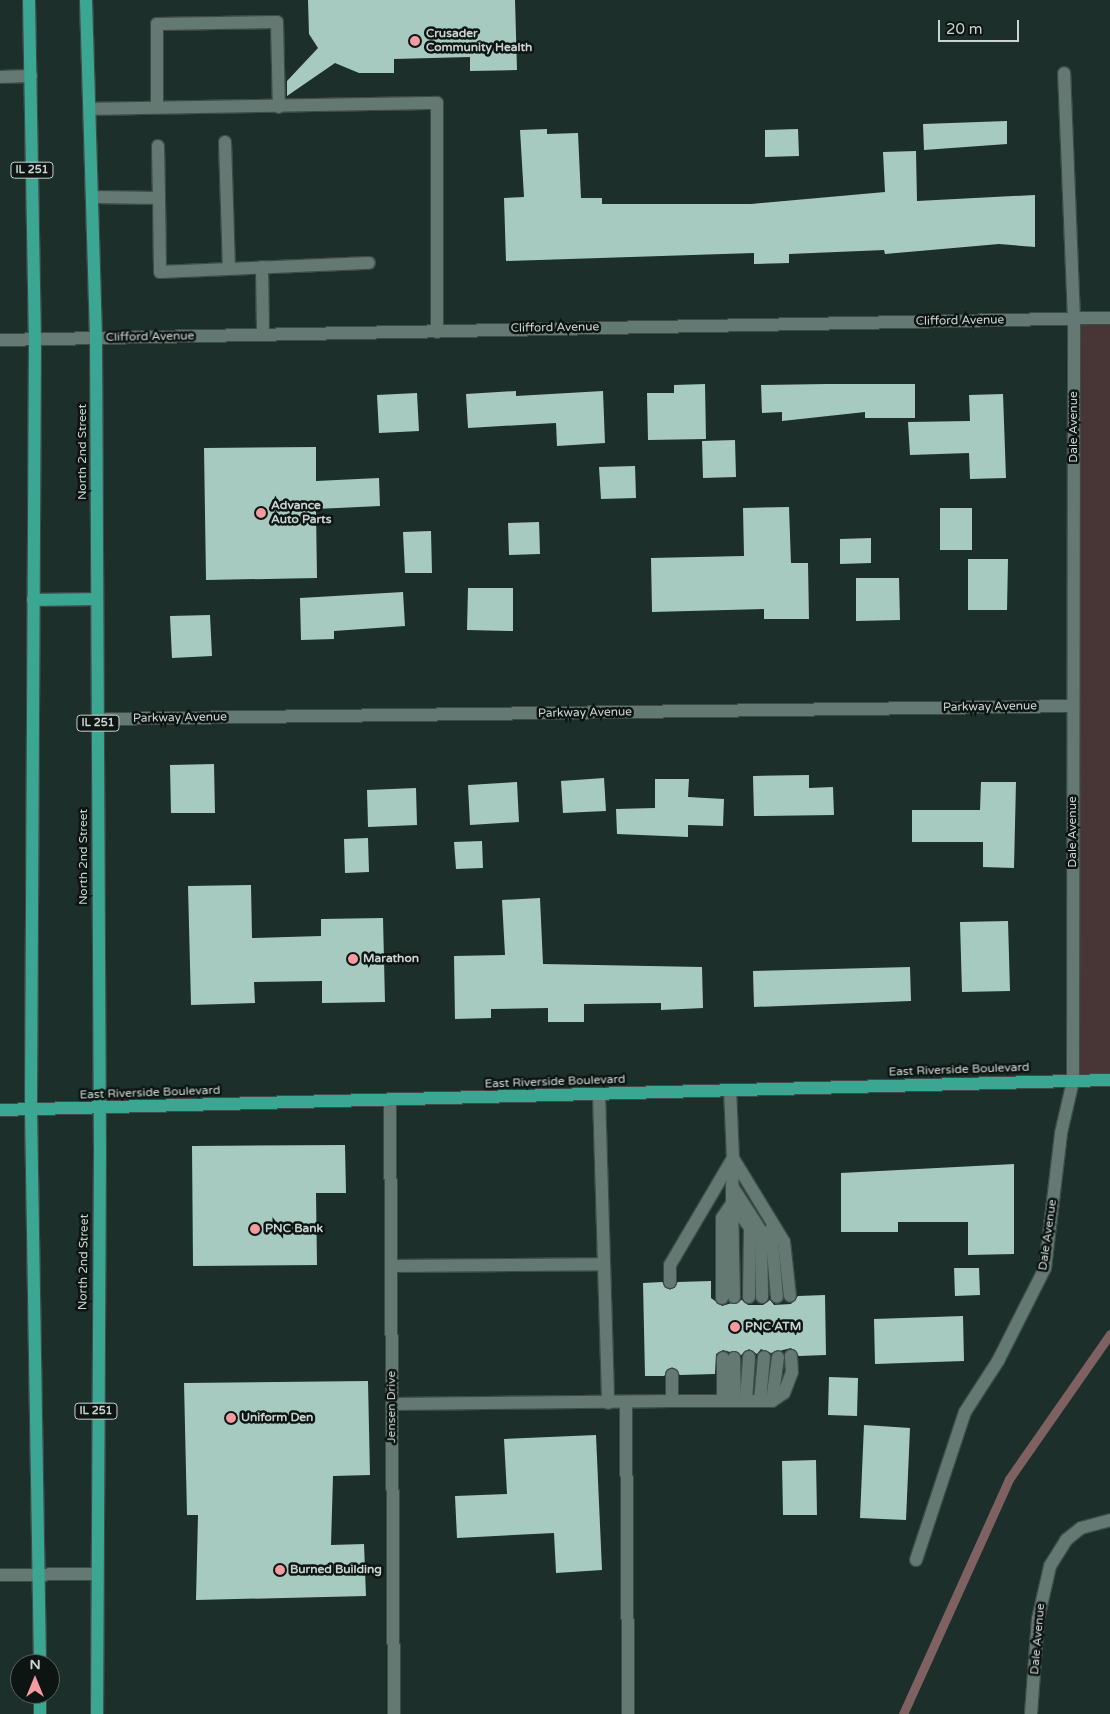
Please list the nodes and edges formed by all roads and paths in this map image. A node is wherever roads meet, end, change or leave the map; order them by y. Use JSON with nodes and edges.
{"nodes":[{"id":1,"x":29,"y":0,"type":"edge"},
{"id":2,"x":86,"y":0,"type":"edge"},
{"id":3,"x":1064,"y":73,"type":"dead end"},
{"id":4,"x":31,"y":76,"type":"junction"},
{"id":5,"x":0,"y":77,"type":"edge"},
{"id":6,"x":157,"y":107,"type":"junction"},
{"id":7,"x":279,"y":107,"type":"junction"},
{"id":8,"x":90,"y":108,"type":"junction"},
{"id":9,"x":225,"y":142,"type":"dead end"},
{"id":10,"x":158,"y":146,"type":"dead end"},
{"id":11,"x":92,"y":197,"type":"junction"},
{"id":12,"x":159,"y":198,"type":"junction"},
{"id":13,"x":369,"y":263,"type":"dead end"},
{"id":14,"x":262,"y":267,"type":"junction"},
{"id":15,"x":229,"y":268,"type":"junction"},
{"id":16,"x":1110,"y":318,"type":"edge"},
{"id":17,"x":1074,"y":319,"type":"junction"},
{"id":18,"x":437,"y":332,"type":"junction"},
{"id":19,"x":263,"y":334,"type":"junction"},
{"id":20,"x":96,"y":338,"type":"junction"},
{"id":21,"x":34,"y":339,"type":"junction"},
{"id":22,"x":0,"y":340,"type":"edge"},
{"id":23,"x":97,"y":599,"type":"junction"},
{"id":24,"x":33,"y":600,"type":"junction"},
{"id":25,"x":1072,"y":706,"type":"junction"},
{"id":26,"x":98,"y":720,"type":"junction"},
{"id":27,"x":1110,"y":1080,"type":"edge"},
{"id":28,"x":1073,"y":1081,"type":"junction"},
{"id":29,"x":730,"y":1090,"type":"junction"},
{"id":30,"x":599,"y":1094,"type":"junction"},
{"id":31,"x":390,"y":1100,"type":"junction"},
{"id":32,"x":100,"y":1108,"type":"junction"},
{"id":33,"x":31,"y":1109,"type":"junction"},
{"id":34,"x":0,"y":1110,"type":"edge"},
{"id":35,"x":733,"y":1158,"type":"junction"},
{"id":36,"x":733,"y":1173,"type":"junction"},
{"id":37,"x":732,"y":1186,"type":"junction"},
{"id":38,"x":732,"y":1202,"type":"junction"},
{"id":39,"x":604,"y":1264,"type":"junction"},
{"id":40,"x":391,"y":1266,"type":"junction"},
{"id":41,"x":670,"y":1282,"type":"dead end"},
{"id":42,"x":749,"y":1297,"type":"dead end"},
{"id":43,"x":762,"y":1297,"type":"dead end"},
{"id":44,"x":728,"y":1298,"type":"dead end"},
{"id":45,"x":792,"y":1356,"type":"dead end"},
{"id":46,"x":748,"y":1357,"type":"dead end"},
{"id":47,"x":764,"y":1357,"type":"dead end"},
{"id":48,"x":778,"y":1357,"type":"dead end"},
{"id":49,"x":729,"y":1358,"type":"dead end"},
{"id":50,"x":672,"y":1375,"type":"dead end"},
{"id":51,"x":672,"y":1401,"type":"junction"},
{"id":52,"x":735,"y":1401,"type":"junction"},
{"id":53,"x":766,"y":1401,"type":"junction"},
{"id":54,"x":608,"y":1403,"type":"junction"},
{"id":55,"x":626,"y":1403,"type":"junction"},
{"id":56,"x":392,"y":1404,"type":"junction"},
{"id":57,"x":1110,"y":1520,"type":"edge"},
{"id":58,"x":916,"y":1560,"type":"dead end"},
{"id":59,"x":96,"y":1574,"type":"junction"},
{"id":60,"x":38,"y":1575,"type":"junction"},
{"id":61,"x":0,"y":1576,"type":"edge"},
{"id":62,"x":40,"y":1654,"type":"edge"},
{"id":63,"x":97,"y":1714,"type":"edge"},
{"id":64,"x":394,"y":1714,"type":"edge"},
{"id":65,"x":628,"y":1714,"type":"edge"},
{"id":66,"x":1032,"y":1714,"type":"edge"}],
"edges":[{"from":1,"to":4,"type":"main road","number":"IL 251"},
{"from":2,"to":8,"type":"main road","name":"North 2nd Street","number":"IL 251"},
{"from":3,"to":17,"type":"street","name":"Dale Avenue"},
{"from":4,"to":5,"type":"street"},
{"from":4,"to":21,"type":"main road","number":"IL 251"},
{"from":6,"to":7,"type":"street"},
{"from":6,"to":7,"type":"street"},
{"from":6,"to":8,"type":"street"},
{"from":7,"to":18,"type":"street"},
{"from":8,"to":11,"type":"main road","name":"North 2nd Street","number":"IL 251"},
{"from":9,"to":15,"type":"street"},
{"from":10,"to":12,"type":"street"},
{"from":11,"to":12,"type":"street"},
{"from":11,"to":20,"type":"main road","name":"North 2nd Street","number":"IL 251"},
{"from":12,"to":15,"type":"street"},
{"from":13,"to":14,"type":"street"},
{"from":14,"to":15,"type":"street"},
{"from":14,"to":19,"type":"street"},
{"from":16,"to":17,"type":"street","name":"Clifford Avenue"},
{"from":17,"to":18,"type":"street","name":"Clifford Avenue"},
{"from":17,"to":25,"type":"street","name":"Dale Avenue"},
{"from":18,"to":19,"type":"street","name":"Clifford Avenue"},
{"from":19,"to":20,"type":"street","name":"Clifford Avenue"},
{"from":20,"to":21,"type":"street","name":"Clifford Avenue"},
{"from":20,"to":23,"type":"main road","name":"North 2nd Street","number":"IL 251"},
{"from":21,"to":22,"type":"street","name":"Clifford Avenue"},
{"from":21,"to":24,"type":"main road","number":"IL 251"},
{"from":23,"to":24,"type":"main road"},
{"from":23,"to":26,"type":"main road","name":"North 2nd Street","number":"IL 251"},
{"from":24,"to":33,"type":"main road","number":"IL 251"},
{"from":25,"to":26,"type":"street","name":"Parkway Avenue"},
{"from":25,"to":28,"type":"street","name":"Dale Avenue"},
{"from":26,"to":32,"type":"main road","name":"North 2nd Street","number":"IL 251"},
{"from":27,"to":28,"type":"main road","name":"East Riverside Boulevard"},
{"from":28,"to":29,"type":"main road","name":"East Riverside Boulevard"},
{"from":28,"to":58,"type":"street","name":"Dale Avenue"},
{"from":29,"to":30,"type":"main road","name":"East Riverside Boulevard"},
{"from":29,"to":35,"type":"street"},
{"from":30,"to":31,"type":"main road","name":"East Riverside Boulevard"},
{"from":30,"to":39,"type":"street"},
{"from":31,"to":32,"type":"main road","name":"East Riverside Boulevard"},
{"from":31,"to":40,"type":"street","name":"Jensen Drive"},
{"from":32,"to":33,"type":"main road","name":"East Riverside Boulevard"},
{"from":32,"to":59,"type":"main road","name":"North 2nd Street","number":"IL 251"},
{"from":33,"to":34,"type":"main road","name":"East Riverside Boulevard"},
{"from":33,"to":60,"type":"main road","number":"IL 251"},
{"from":35,"to":36,"type":"street"},
{"from":35,"to":36,"type":"street"},
{"from":35,"to":41,"type":"street"},
{"from":36,"to":37,"type":"street"},
{"from":37,"to":38,"type":"street"},
{"from":37,"to":43,"type":"street"},
{"from":38,"to":42,"type":"street"},
{"from":38,"to":44,"type":"street"},
{"from":39,"to":40,"type":"street"},
{"from":39,"to":54,"type":"street"},
{"from":40,"to":56,"type":"street","name":"Jensen Drive"},
{"from":45,"to":53,"type":"street"},
{"from":46,"to":52,"type":"street"},
{"from":47,"to":53,"type":"street"},
{"from":48,"to":53,"type":"street"},
{"from":49,"to":52,"type":"street"},
{"from":50,"to":51,"type":"street"},
{"from":51,"to":52,"type":"street"},
{"from":51,"to":55,"type":"street"},
{"from":52,"to":53,"type":"street"},
{"from":54,"to":55,"type":"street"},
{"from":54,"to":56,"type":"street"},
{"from":55,"to":65,"type":"street"},
{"from":56,"to":64,"type":"street","name":"Jensen Drive"},
{"from":57,"to":66,"type":"street","name":"Dale Avenue"},
{"from":59,"to":60,"type":"street"},
{"from":59,"to":63,"type":"main road","name":"North 2nd Street","number":"IL 251"},
{"from":60,"to":61,"type":"street"},
{"from":60,"to":62,"type":"main road","number":"IL 251"}]}
